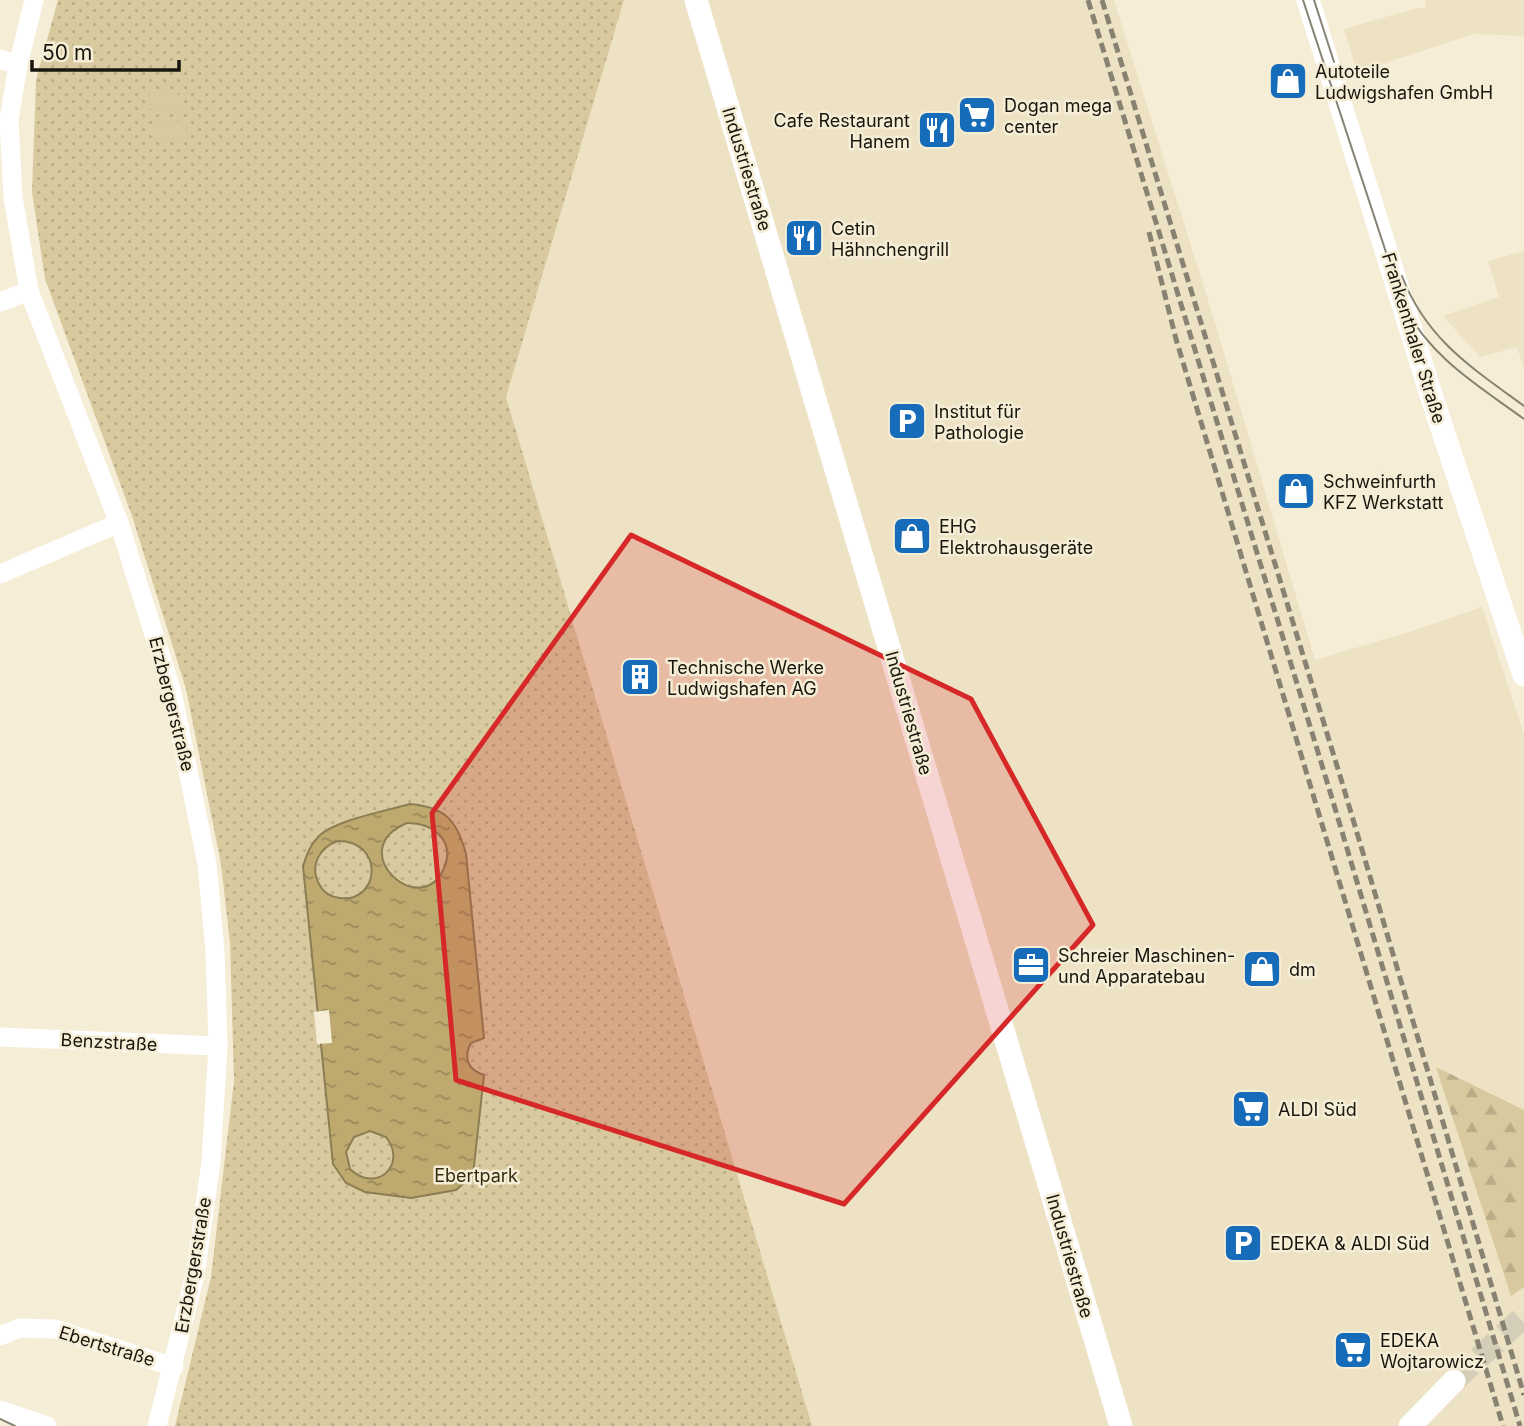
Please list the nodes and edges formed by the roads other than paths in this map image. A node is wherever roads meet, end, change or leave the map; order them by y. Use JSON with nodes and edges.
{"nodes":[{"id":1,"x":34,"y":0,"type":"edge"},
{"id":2,"x":696,"y":0,"type":"edge"},
{"id":3,"x":1308,"y":0,"type":"edge"},
{"id":4,"x":9,"y":62,"type":"edge"},
{"id":5,"x":29,"y":291,"type":"junction"},
{"id":6,"x":0,"y":302,"type":"edge"},
{"id":7,"x":118,"y":523,"type":"junction"},
{"id":8,"x":0,"y":574,"type":"edge"},
{"id":9,"x":1524,"y":675,"type":"edge"},
{"id":10,"x":0,"y":1037,"type":"edge"},
{"id":11,"x":218,"y":1046,"type":"junction"},
{"id":12,"x":0,"y":1336,"type":"edge"},
{"id":13,"x":174,"y":1367,"type":"junction"},
{"id":14,"x":1454,"y":1381,"type":"tunnel mouth"},
{"id":15,"x":0,"y":1410,"type":"edge"},
{"id":16,"x":47,"y":1426,"type":"edge"},
{"id":17,"x":157,"y":1426,"type":"edge"},
{"id":18,"x":1121,"y":1426,"type":"edge"},
{"id":19,"x":1409,"y":1426,"type":"edge"}],
"edges":[{"from":1,"to":4,"type":"street","name":"Erzbergerstraße"},
{"from":2,"to":18,"type":"street","name":"Industriestraße"},
{"from":3,"to":9,"type":"street","name":"Frankenthaler Straße"},
{"from":4,"to":5,"type":"street","name":"Erzbergerstraße"},
{"from":5,"to":6,"type":"street"},
{"from":5,"to":7,"type":"street","name":"Erzbergerstraße"},
{"from":7,"to":8,"type":"street"},
{"from":7,"to":11,"type":"street","name":"Erzbergerstraße"},
{"from":10,"to":11,"type":"street","name":"Benzstraße"},
{"from":11,"to":13,"type":"street","name":"Erzbergerstraße"},
{"from":12,"to":13,"type":"street","name":"Ebertstraße"},
{"from":13,"to":17,"type":"street","name":"Erzbergerstraße"},
{"from":14,"to":19,"type":"street"},
{"from":15,"to":16,"type":"street"}]}
